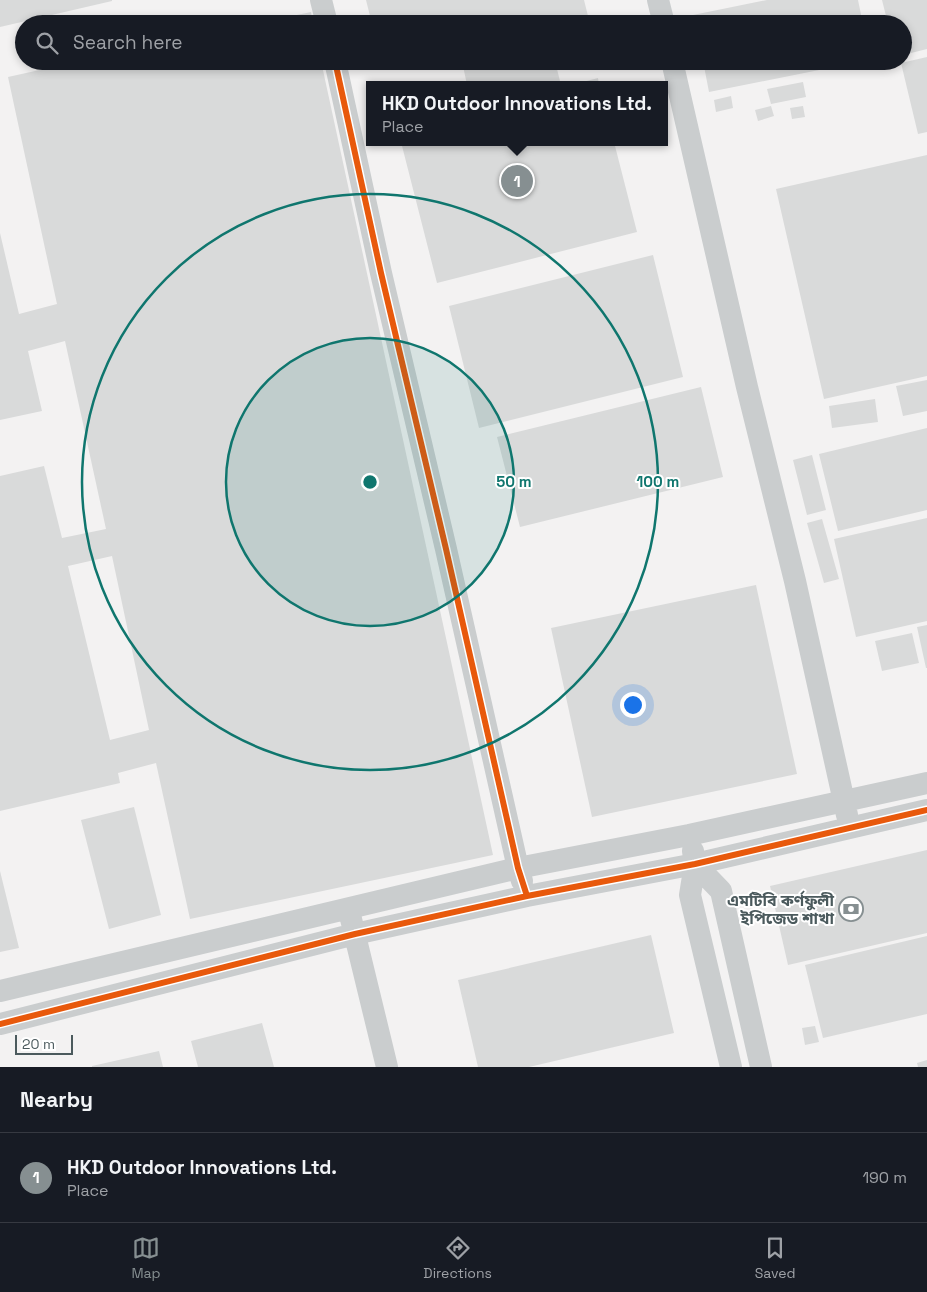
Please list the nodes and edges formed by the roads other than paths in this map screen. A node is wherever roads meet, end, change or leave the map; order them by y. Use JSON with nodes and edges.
{"nodes":[{"id":1,"x":322,"y":0,"type":"edge"},
{"id":2,"x":658,"y":0,"type":"edge"},
{"id":3,"x":325,"y":15,"type":"edge"},
{"id":4,"x":662,"y":15,"type":"edge"},
{"id":5,"x":337,"y":70,"type":"edge"},
{"id":6,"x":674,"y":70,"type":"edge"},
{"id":7,"x":927,"y":782,"type":"edge"},
{"id":8,"x":844,"y":801,"type":"junction"},
{"id":9,"x":927,"y":810,"type":"edge"},
{"id":10,"x":851,"y":828,"type":"junction"},
{"id":11,"x":690,"y":835,"type":"junction"},
{"id":12,"x":695,"y":864,"type":"junction"},
{"id":13,"x":518,"y":868,"type":"junction"},
{"id":14,"x":527,"y":896,"type":"junction"},
{"id":15,"x":348,"y":909,"type":"junction"},
{"id":16,"x":355,"y":934,"type":"junction"},
{"id":17,"x":0,"y":990,"type":"edge"},
{"id":18,"x":0,"y":1024,"type":"edge"},
{"id":19,"x":387,"y":1067,"type":"edge"},
{"id":20,"x":730,"y":1067,"type":"edge"},
{"id":21,"x":761,"y":1067,"type":"edge"}],
"edges":[{"from":1,"to":3,"type":"street"},
{"from":2,"to":4,"type":"street"},
{"from":5,"to":13,"type":"street"},
{"from":6,"to":8,"type":"street"},
{"from":7,"to":8,"type":"street"},
{"from":8,"to":10,"type":"street"},
{"from":8,"to":11,"type":"street"},
{"from":9,"to":10,"type":"street"},
{"from":10,"to":12,"type":"street"},
{"from":11,"to":12,"type":"street"},
{"from":11,"to":13,"type":"street"},
{"from":12,"to":14,"type":"street"},
{"from":12,"to":20,"type":"street"},
{"from":12,"to":21,"type":"street"},
{"from":13,"to":14,"type":"street"},
{"from":13,"to":15,"type":"street"},
{"from":14,"to":16,"type":"street"},
{"from":15,"to":16,"type":"street"},
{"from":15,"to":17,"type":"street"},
{"from":16,"to":18,"type":"street"},
{"from":16,"to":19,"type":"street"}]}
